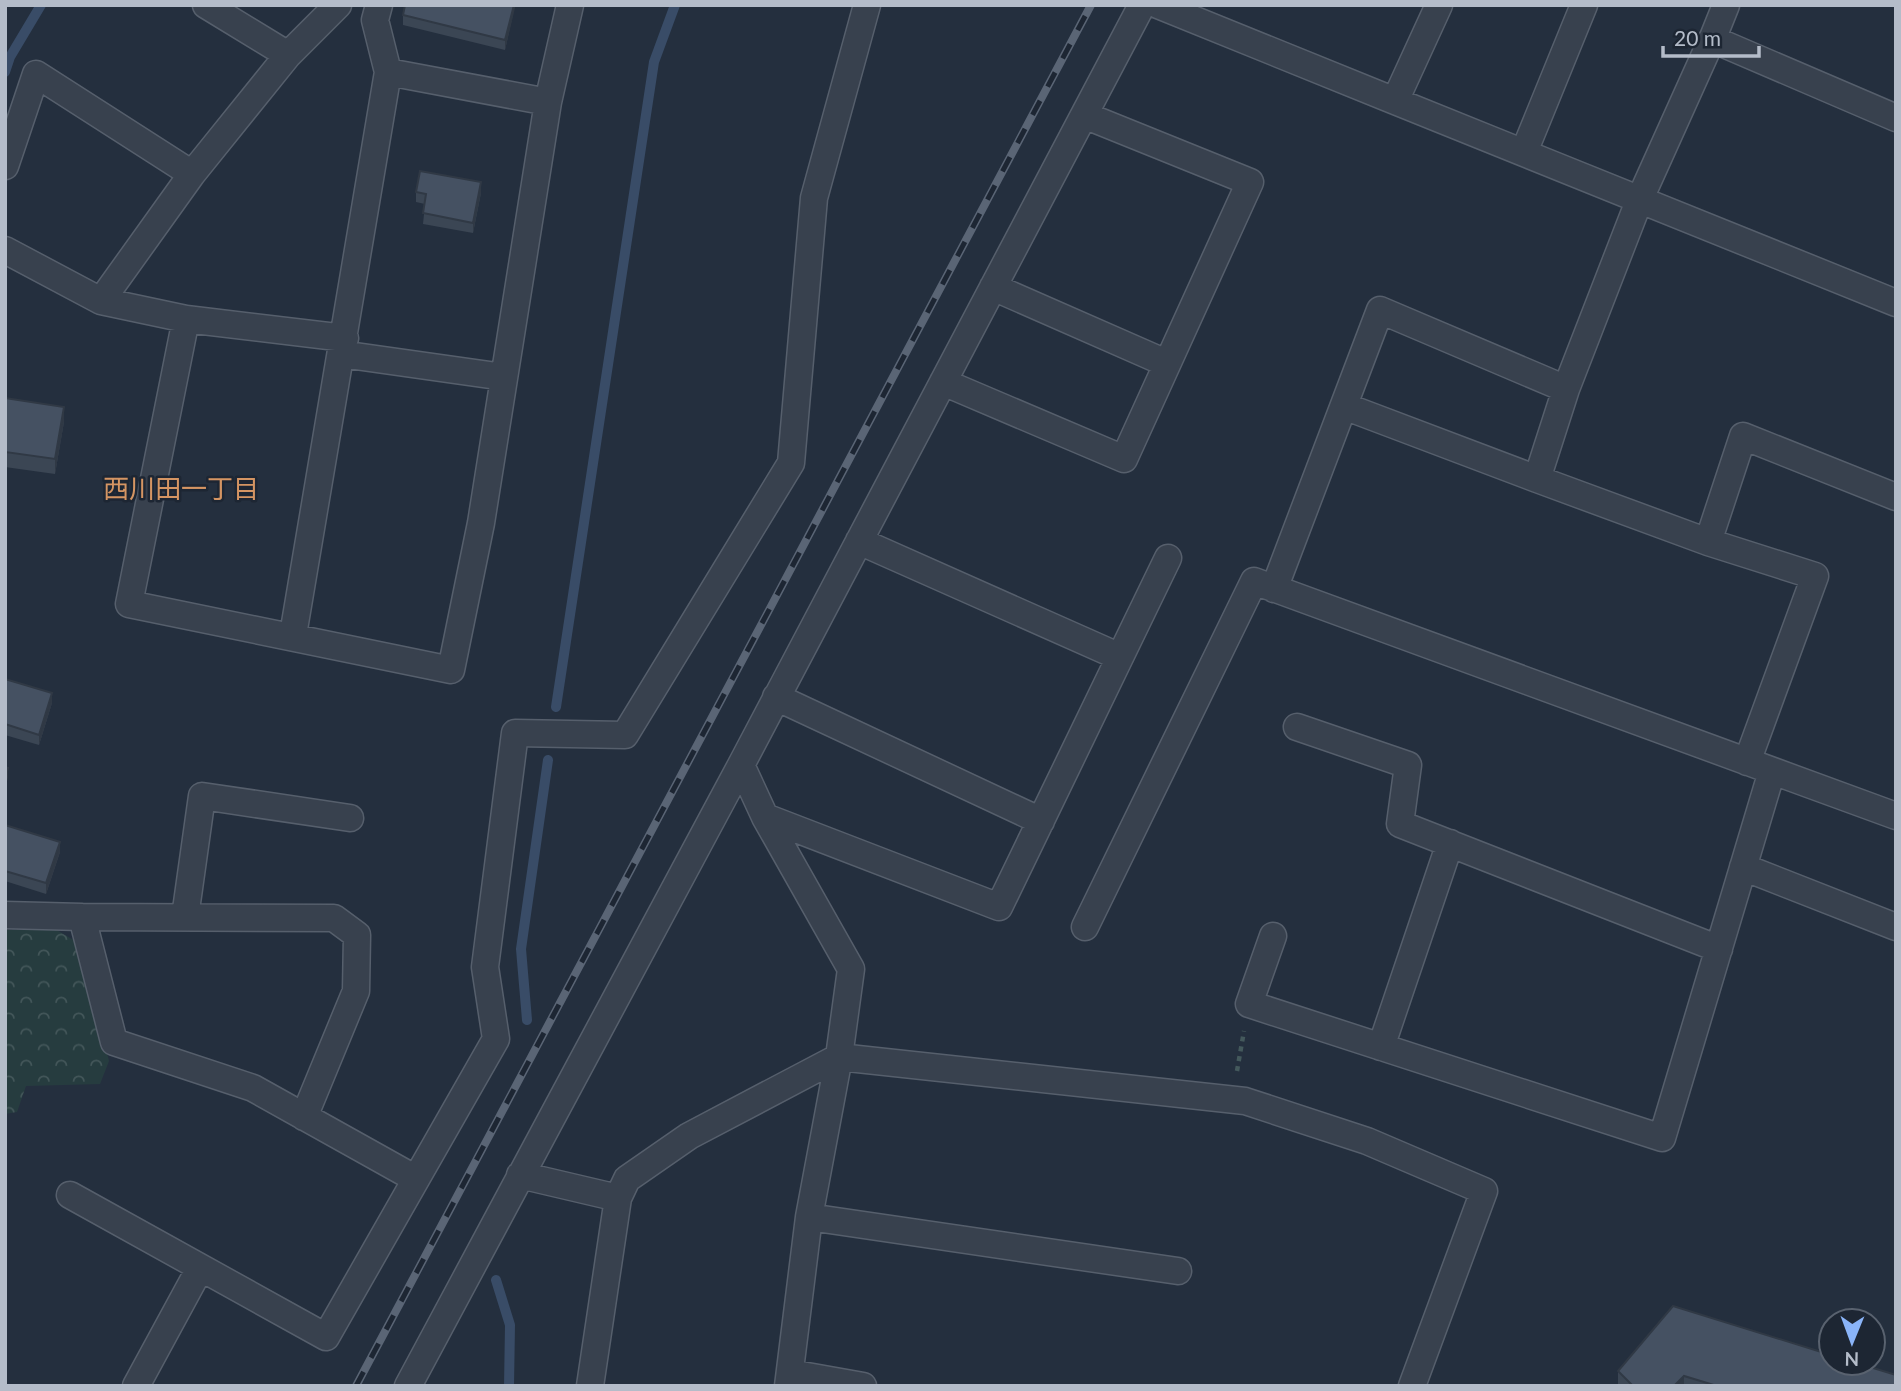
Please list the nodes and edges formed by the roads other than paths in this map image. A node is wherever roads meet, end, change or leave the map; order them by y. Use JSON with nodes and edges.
{"nodes":[{"id":1,"x":206,"y":5,"type":"edge"},
{"id":2,"x":338,"y":5,"type":"edge"},
{"id":3,"x":379,"y":5,"type":"edge"},
{"id":4,"x":570,"y":5,"type":"edge"},
{"id":5,"x":867,"y":5,"type":"edge"},
{"id":6,"x":1142,"y":5,"type":"edge"},
{"id":7,"x":1158,"y":5,"type":"edge"},
{"id":8,"x":1439,"y":5,"type":"edge"},
{"id":9,"x":1584,"y":5,"type":"edge"},
{"id":10,"x":1726,"y":5,"type":"edge"},
{"id":11,"x":1713,"y":40,"type":"junction"},
{"id":12,"x":288,"y":55,"type":"junction"},
{"id":13,"x":388,"y":72,"type":"junction"},
{"id":14,"x":1395,"y":101,"type":"junction"},
{"id":15,"x":548,"y":102,"type":"junction"},
{"id":16,"x":1084,"y":115,"type":"junction"},
{"id":17,"x":1896,"y":118,"type":"edge"},
{"id":18,"x":1524,"y":152,"type":"junction"},
{"id":19,"x":5,"y":166,"type":"edge"},
{"id":20,"x":192,"y":174,"type":"junction"},
{"id":21,"x":1639,"y":201,"type":"junction"},
{"id":22,"x":5,"y":250,"type":"edge"},
{"id":23,"x":993,"y":287,"type":"junction"},
{"id":24,"x":101,"y":301,"type":"junction"},
{"id":25,"x":1896,"y":303,"type":"edge"},
{"id":26,"x":186,"y":319,"type":"junction"},
{"id":27,"x":343,"y":346,"type":"junction"},
{"id":28,"x":1166,"y":363,"type":"junction"},
{"id":29,"x":504,"y":377,"type":"junction"},
{"id":30,"x":943,"y":382,"type":"junction"},
{"id":31,"x":1566,"y":389,"type":"junction"},
{"id":32,"x":1344,"y":406,"type":"junction"},
{"id":33,"x":1537,"y":480,"type":"junction"},
{"id":34,"x":1896,"y":498,"type":"edge"},
{"id":35,"x":859,"y":541,"type":"junction"},
{"id":36,"x":1708,"y":542,"type":"junction"},
{"id":37,"x":1168,"y":558,"type":"dead end"},
{"id":38,"x":1274,"y":589,"type":"junction"},
{"id":39,"x":293,"y":635,"type":"junction"},
{"id":40,"x":1120,"y":657,"type":"junction"},
{"id":41,"x":776,"y":697,"type":"junction"},
{"id":42,"x":1297,"y":727,"type":"dead end"},
{"id":43,"x":1747,"y":762,"type":"junction"},
{"id":44,"x":741,"y":765,"type":"junction"},
{"id":45,"x":1772,"y":771,"type":"junction"},
{"id":46,"x":1896,"y":816,"type":"edge"},
{"id":47,"x":765,"y":817,"type":"junction"},
{"id":48,"x":350,"y":818,"type":"dead end"},
{"id":49,"x":1041,"y":821,"type":"junction"},
{"id":50,"x":1450,"y":844,"type":"junction"},
{"id":51,"x":1743,"y":867,"type":"junction"},
{"id":52,"x":5,"y":915,"type":"edge"},
{"id":53,"x":82,"y":917,"type":"junction"},
{"id":54,"x":185,"y":917,"type":"junction"},
{"id":55,"x":1085,"y":927,"type":"dead end"},
{"id":56,"x":1896,"y":927,"type":"edge"},
{"id":57,"x":1273,"y":936,"type":"dead end"},
{"id":58,"x":1718,"y":949,"type":"junction"},
{"id":59,"x":1381,"y":1046,"type":"junction"},
{"id":60,"x":839,"y":1057,"type":"junction"},
{"id":61,"x":304,"y":1117,"type":"junction"},
{"id":62,"x":520,"y":1175,"type":"junction"},
{"id":63,"x":416,"y":1179,"type":"junction"},
{"id":64,"x":70,"y":1195,"type":"dead end"},
{"id":65,"x":618,"y":1198,"type":"junction"},
{"id":66,"x":809,"y":1217,"type":"junction"},
{"id":67,"x":200,"y":1268,"type":"junction"},
{"id":68,"x":1178,"y":1271,"type":"dead end"},
{"id":69,"x":789,"y":1380,"type":"edge"},
{"id":70,"x":136,"y":1386,"type":"edge"},
{"id":71,"x":408,"y":1386,"type":"edge"},
{"id":72,"x":590,"y":1386,"type":"edge"},
{"id":73,"x":863,"y":1386,"type":"edge"},
{"id":74,"x":1412,"y":1386,"type":"edge"}],
"edges":[{"from":1,"to":12,"type":"street"},
{"from":2,"to":12,"type":"street"},
{"from":3,"to":13,"type":"street"},
{"from":4,"to":15,"type":"street"},
{"from":5,"to":63,"type":"street"},
{"from":6,"to":16,"type":"street"},
{"from":7,"to":14,"type":"street"},
{"from":8,"to":14,"type":"street"},
{"from":9,"to":18,"type":"street"},
{"from":10,"to":11,"type":"street"},
{"from":11,"to":17,"type":"street"},
{"from":11,"to":21,"type":"street"},
{"from":12,"to":20,"type":"street"},
{"from":13,"to":15,"type":"street"},
{"from":13,"to":27,"type":"street"},
{"from":14,"to":18,"type":"street"},
{"from":15,"to":29,"type":"street"},
{"from":16,"to":23,"type":"street"},
{"from":16,"to":28,"type":"street"},
{"from":18,"to":21,"type":"street"},
{"from":19,"to":20,"type":"street"},
{"from":20,"to":24,"type":"street"},
{"from":21,"to":25,"type":"street"},
{"from":21,"to":31,"type":"street"},
{"from":22,"to":24,"type":"street"},
{"from":23,"to":28,"type":"street"},
{"from":23,"to":30,"type":"street"},
{"from":24,"to":26,"type":"street"},
{"from":26,"to":27,"type":"street"},
{"from":26,"to":39,"type":"street"},
{"from":27,"to":29,"type":"street"},
{"from":27,"to":39,"type":"street"},
{"from":28,"to":30,"type":"street"},
{"from":29,"to":39,"type":"street"},
{"from":30,"to":35,"type":"street"},
{"from":31,"to":32,"type":"street"},
{"from":31,"to":33,"type":"street"},
{"from":32,"to":33,"type":"street"},
{"from":32,"to":38,"type":"street"},
{"from":33,"to":36,"type":"street"},
{"from":34,"to":36,"type":"street"},
{"from":35,"to":40,"type":"street"},
{"from":35,"to":41,"type":"street"},
{"from":36,"to":43,"type":"street"},
{"from":37,"to":40,"type":"street"},
{"from":38,"to":43,"type":"street"},
{"from":38,"to":55,"type":"street"},
{"from":40,"to":49,"type":"street"},
{"from":41,"to":44,"type":"street"},
{"from":41,"to":49,"type":"street"},
{"from":42,"to":50,"type":"street"},
{"from":43,"to":45,"type":"street"},
{"from":44,"to":47,"type":"street"},
{"from":44,"to":62,"type":"street"},
{"from":45,"to":46,"type":"street"},
{"from":45,"to":51,"type":"street"},
{"from":47,"to":49,"type":"street"},
{"from":47,"to":60,"type":"street"},
{"from":48,"to":54,"type":"street"},
{"from":50,"to":58,"type":"street"},
{"from":50,"to":59,"type":"street"},
{"from":51,"to":56,"type":"street"},
{"from":51,"to":58,"type":"street"},
{"from":52,"to":53,"type":"street"},
{"from":53,"to":54,"type":"street"},
{"from":53,"to":61,"type":"street"},
{"from":54,"to":61,"type":"street"},
{"from":57,"to":59,"type":"street"},
{"from":58,"to":59,"type":"street"},
{"from":60,"to":65,"type":"street"},
{"from":60,"to":66,"type":"street"},
{"from":60,"to":74,"type":"street"},
{"from":61,"to":63,"type":"street"},
{"from":62,"to":65,"type":"street"},
{"from":62,"to":71,"type":"street"},
{"from":63,"to":67,"type":"street"},
{"from":64,"to":67,"type":"street"},
{"from":65,"to":72,"type":"street"},
{"from":66,"to":68,"type":"street"},
{"from":66,"to":69,"type":"street"},
{"from":67,"to":70,"type":"street"},
{"from":69,"to":73,"type":"street"}]}
